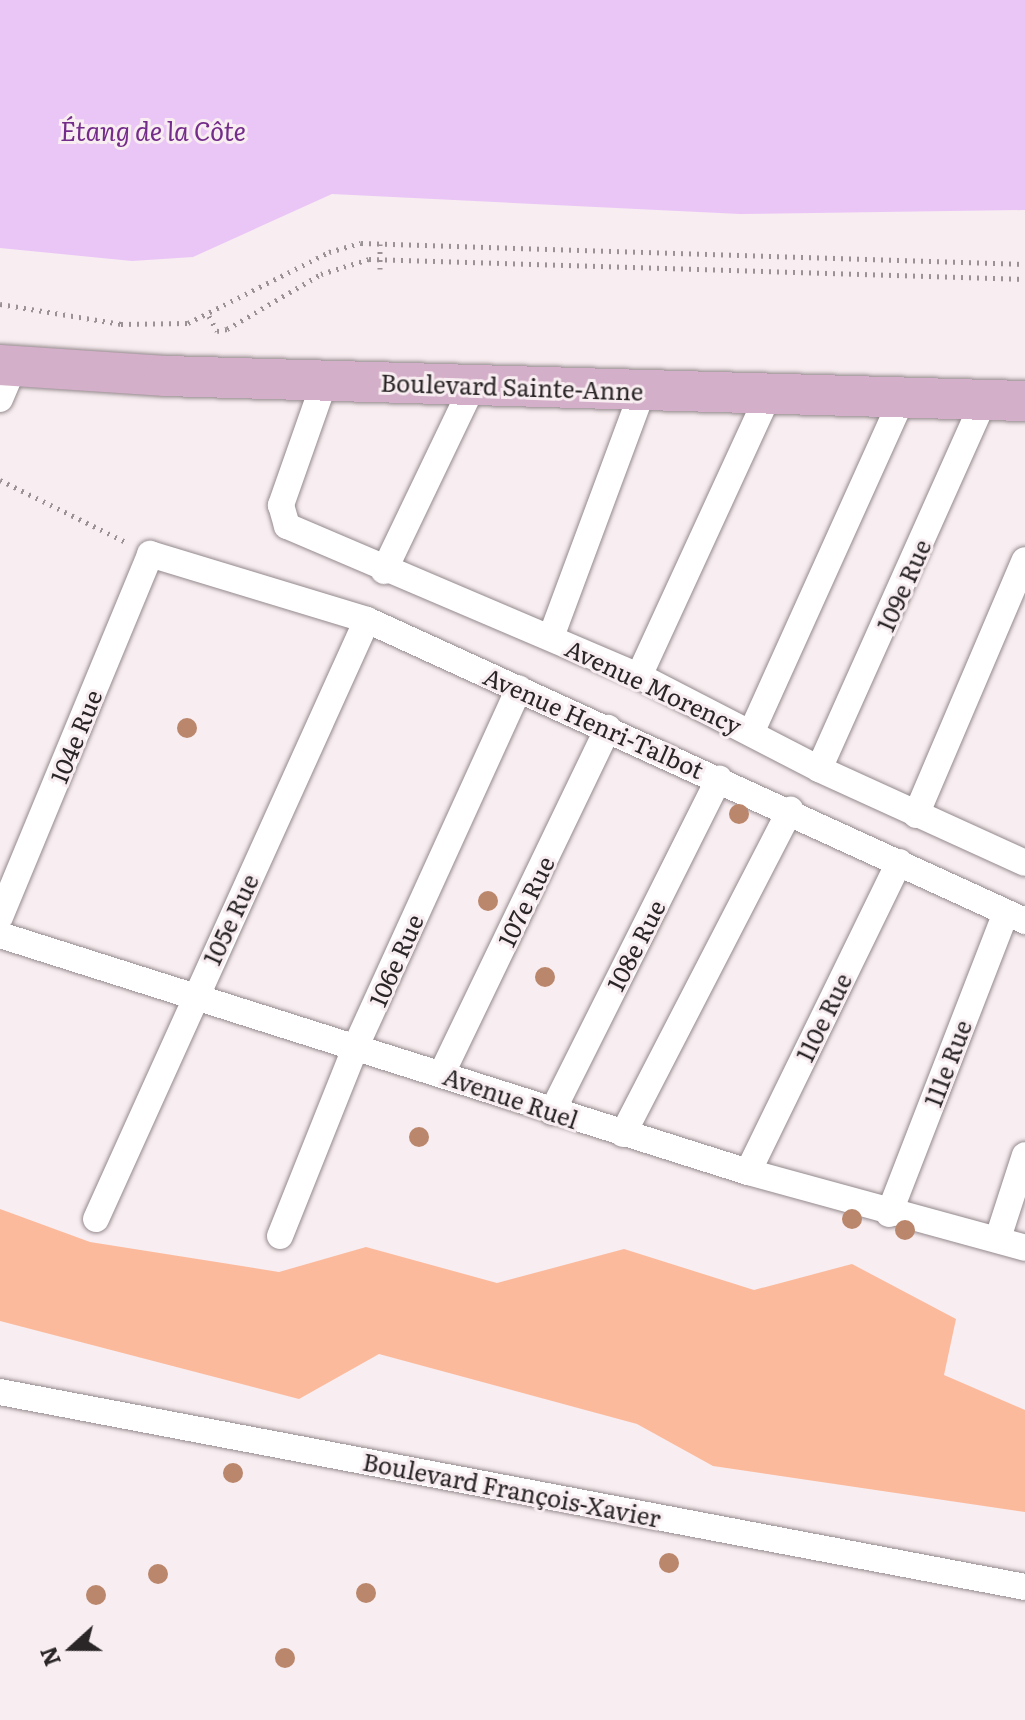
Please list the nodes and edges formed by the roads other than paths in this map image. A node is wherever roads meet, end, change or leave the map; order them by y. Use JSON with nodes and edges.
{"nodes":[{"id":1,"x":4,"y":377,"type":"edge"},
{"id":2,"x":325,"y":380,"type":"junction"},
{"id":3,"x":473,"y":385,"type":"junction"},
{"id":4,"x":643,"y":390,"type":"junction"},
{"id":5,"x":769,"y":393,"type":"junction"},
{"id":6,"x":903,"y":397,"type":"junction"},
{"id":7,"x":984,"y":400,"type":"junction"},
{"id":8,"x":1025,"y":401,"type":"edge"},
{"id":9,"x":150,"y":554,"type":"joint"},
{"id":10,"x":1025,"y":560,"type":"edge"},
{"id":11,"x":384,"y":571,"type":"junction"},
{"id":12,"x":367,"y":620,"type":"junction"},
{"id":13,"x":551,"y":637,"type":"junction"},
{"id":14,"x":639,"y":676,"type":"junction"},
{"id":15,"x":519,"y":688,"type":"junction"},
{"id":16,"x":608,"y":728,"type":"junction"},
{"id":17,"x":752,"y":731,"type":"junction"},
{"id":18,"x":819,"y":769,"type":"junction"},
{"id":19,"x":719,"y":778,"type":"junction"},
{"id":20,"x":790,"y":810,"type":"junction"},
{"id":21,"x":916,"y":815,"type":"junction"},
{"id":22,"x":899,"y":862,"type":"junction"},
{"id":23,"x":1025,"y":863,"type":"edge"},
{"id":24,"x":0,"y":917,"type":"edge"},
{"id":25,"x":1015,"y":917,"type":"edge"},
{"id":26,"x":0,"y":935,"type":"edge"},
{"id":27,"x":195,"y":995,"type":"junction"},
{"id":28,"x":356,"y":1046,"type":"junction"},
{"id":29,"x":442,"y":1073,"type":"junction"},
{"id":30,"x":552,"y":1112,"type":"junction"},
{"id":31,"x":623,"y":1134,"type":"junction"},
{"id":32,"x":1025,"y":1155,"type":"edge"},
{"id":33,"x":748,"y":1172,"type":"junction"},
{"id":34,"x":889,"y":1214,"type":"junction"},
{"id":35,"x":96,"y":1219,"type":"dead end"},
{"id":36,"x":280,"y":1236,"type":"dead end"},
{"id":37,"x":998,"y":1238,"type":"junction"},
{"id":38,"x":1025,"y":1248,"type":"edge"},
{"id":39,"x":0,"y":1392,"type":"edge"},
{"id":40,"x":1025,"y":1587,"type":"edge"}],
"edges":[{"from":1,"to":2,"type":"main road","name":"Boulevard Sainte-Anne"},
{"from":2,"to":3,"type":"main road","name":"Boulevard Sainte-Anne"},
{"from":2,"to":11,"type":"street","name":"Avenue Morency"},
{"from":3,"to":4,"type":"main road","name":"Boulevard Sainte-Anne"},
{"from":3,"to":11,"type":"street"},
{"from":4,"to":5,"type":"main road","name":"Boulevard Sainte-Anne"},
{"from":4,"to":13,"type":"street"},
{"from":5,"to":6,"type":"main road","name":"Boulevard Sainte-Anne"},
{"from":5,"to":14,"type":"street"},
{"from":6,"to":7,"type":"main road","name":"Boulevard Sainte-Anne"},
{"from":6,"to":17,"type":"street"},
{"from":7,"to":8,"type":"main road","name":"Boulevard Sainte-Anne"},
{"from":7,"to":18,"type":"street","name":"109e Rue"},
{"from":9,"to":12,"type":"street","name":"Avenue Henri-Talbot"},
{"from":9,"to":24,"type":"street","name":"104e Rue"},
{"from":10,"to":21,"type":"street"},
{"from":11,"to":13,"type":"street","name":"Avenue Morency"},
{"from":12,"to":15,"type":"street","name":"Avenue Henri-Talbot"},
{"from":12,"to":27,"type":"street","name":"105e Rue"},
{"from":13,"to":14,"type":"street","name":"Avenue Morency"},
{"from":14,"to":17,"type":"street","name":"Avenue Morency"},
{"from":15,"to":16,"type":"street","name":"Avenue Henri-Talbot"},
{"from":15,"to":28,"type":"street","name":"106e Rue"},
{"from":16,"to":19,"type":"street","name":"Avenue Henri-Talbot"},
{"from":16,"to":29,"type":"street","name":"107e Rue"},
{"from":17,"to":18,"type":"street","name":"Avenue Morency"},
{"from":18,"to":21,"type":"street","name":"Avenue Morency"},
{"from":19,"to":20,"type":"street","name":"Avenue Henri-Talbot"},
{"from":19,"to":30,"type":"street","name":"108e Rue"},
{"from":20,"to":22,"type":"street","name":"Avenue Henri-Talbot"},
{"from":20,"to":31,"type":"street"},
{"from":21,"to":23,"type":"street","name":"Avenue Morency"},
{"from":22,"to":25,"type":"street","name":"Avenue Henri-Talbot"},
{"from":22,"to":33,"type":"street","name":"110e Rue"},
{"from":25,"to":34,"type":"street","name":"111e Rue"},
{"from":26,"to":27,"type":"street","name":"Avenue Ruel"},
{"from":27,"to":28,"type":"street","name":"Avenue Ruel"},
{"from":27,"to":35,"type":"street","name":"105e Rue"},
{"from":28,"to":29,"type":"street","name":"Avenue Ruel"},
{"from":28,"to":36,"type":"street","name":"106e Rue"},
{"from":29,"to":30,"type":"street","name":"Avenue Ruel"},
{"from":30,"to":31,"type":"street","name":"Avenue Ruel"},
{"from":31,"to":33,"type":"street","name":"Avenue Ruel"},
{"from":32,"to":37,"type":"street"},
{"from":33,"to":34,"type":"street","name":"Avenue Ruel"},
{"from":34,"to":37,"type":"street","name":"Avenue Ruel"},
{"from":37,"to":38,"type":"street","name":"Avenue Ruel"},
{"from":39,"to":40,"type":"street","name":"Boulevard François-Xavier"}]}
